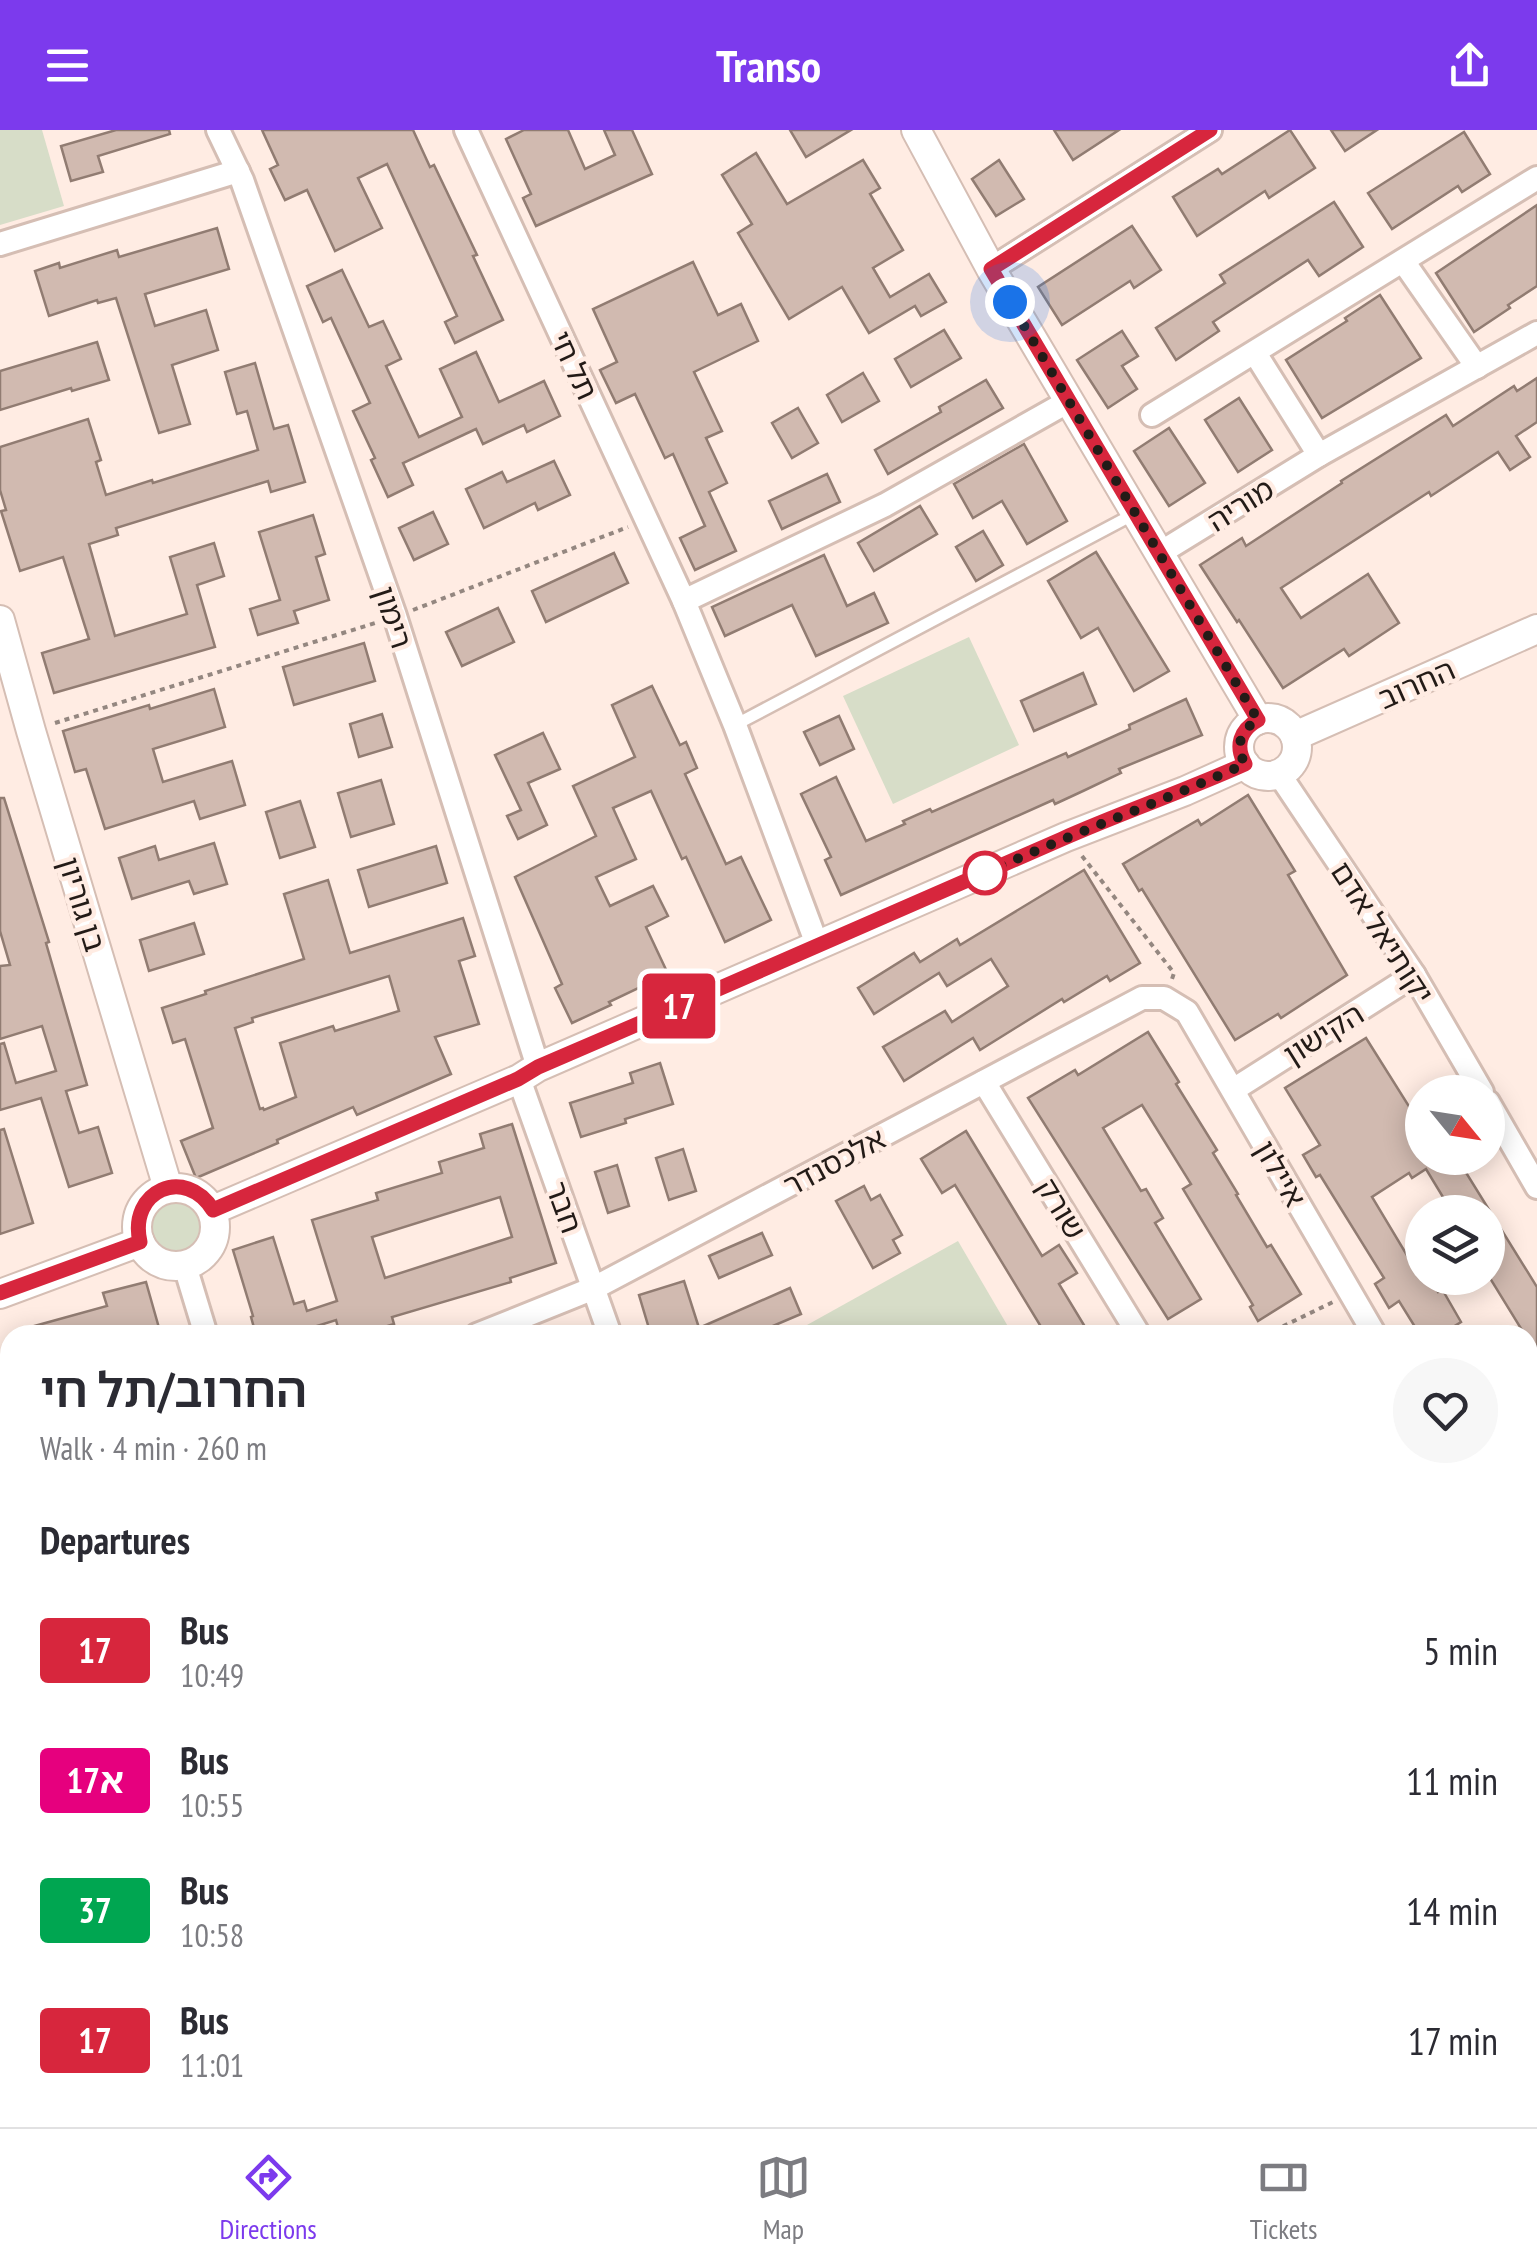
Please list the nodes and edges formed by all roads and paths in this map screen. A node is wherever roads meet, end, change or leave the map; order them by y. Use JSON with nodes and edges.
{"nodes":[{"id":1,"x":218,"y":130,"type":"edge"},
{"id":2,"x":466,"y":130,"type":"edge"},
{"id":3,"x":916,"y":130,"type":"edge"},
{"id":4,"x":1210,"y":130,"type":"edge"},
{"id":5,"x":238,"y":172,"type":"junction"},
{"id":6,"x":1537,"y":178,"type":"edge"},
{"id":7,"x":0,"y":244,"type":"edge"},
{"id":8,"x":1404,"y":261,"type":"junction"},
{"id":9,"x":991,"y":269,"type":"junction"},
{"id":10,"x":1537,"y":333,"type":"edge"},
{"id":11,"x":1255,"y":353,"type":"junction"},
{"id":12,"x":1477,"y":367,"type":"junction"},
{"id":13,"x":1069,"y":401,"type":"junction"},
{"id":14,"x":1152,"y":414,"type":"dead end"},
{"id":15,"x":1319,"y":454,"type":"junction"},
{"id":16,"x":1136,"y":512,"type":"junction"},
{"id":17,"x":646,"y":520,"type":"junction"},
{"id":18,"x":1160,"y":553,"type":"junction"},
{"id":19,"x":684,"y":601,"type":"junction"},
{"id":20,"x":395,"y":616,"type":"junction"},
{"id":21,"x":0,"y":620,"type":"edge"},
{"id":22,"x":1537,"y":629,"type":"edge"},
{"id":23,"x":1258,"y":720,"type":"junction"},
{"id":24,"x":736,"y":726,"type":"junction"},
{"id":25,"x":31,"y":731,"type":"junction"},
{"id":26,"x":1295,"y":736,"type":"junction"},
{"id":27,"x":1245,"y":764,"type":"junction"},
{"id":28,"x":1279,"y":774,"type":"junction"},
{"id":29,"x":1066,"y":837,"type":"junction"},
{"id":30,"x":818,"y":947,"type":"junction"},
{"id":31,"x":1414,"y":976,"type":"junction"},
{"id":32,"x":1164,"y":998,"type":"junction"},
{"id":33,"x":528,"y":1073,"type":"junction"},
{"id":34,"x":1472,"y":1075,"type":"edge"},
{"id":35,"x":984,"y":1082,"type":"junction"},
{"id":36,"x":1233,"y":1090,"type":"junction"},
{"id":37,"x":1505,"y":1131,"type":"edge"},
{"id":38,"x":1537,"y":1187,"type":"edge"},
{"id":39,"x":168,"y":1188,"type":"junction"},
{"id":40,"x":213,"y":1210,"type":"junction"},
{"id":41,"x":140,"y":1242,"type":"junction"},
{"id":42,"x":185,"y":1266,"type":"junction"},
{"id":43,"x":594,"y":1288,"type":"junction"},
{"id":44,"x":0,"y":1294,"type":"edge"},
{"id":45,"x":1351,"y":1294,"type":"junction"},
{"id":46,"x":203,"y":1325,"type":"edge"},
{"id":47,"x":501,"y":1325,"type":"edge"},
{"id":48,"x":607,"y":1325,"type":"edge"},
{"id":49,"x":1133,"y":1325,"type":"edge"},
{"id":50,"x":1286,"y":1325,"type":"edge"},
{"id":51,"x":1368,"y":1325,"type":"edge"}],
"edges":[{"from":1,"to":5,"type":"street","name":"רימון"},
{"from":2,"to":17,"type":"street","name":"תל חי"},
{"from":3,"to":9,"type":"street"},
{"from":4,"to":9,"type":"street"},
{"from":5,"to":7,"type":"street"},
{"from":5,"to":20,"type":"street","name":"רימון"},
{"from":6,"to":8,"type":"street"},
{"from":8,"to":11,"type":"street"},
{"from":8,"to":12,"type":"street"},
{"from":9,"to":13,"type":"street"},
{"from":10,"to":12,"type":"street","name":"מוריה"},
{"from":11,"to":14,"type":"street"},
{"from":11,"to":15,"type":"street"},
{"from":12,"to":15,"type":"street","name":"מוריה"},
{"from":13,"to":16,"type":"street"},
{"from":13,"to":19,"type":"street"},
{"from":15,"to":18,"type":"street","name":"מוריה"},
{"from":16,"to":18,"type":"street"},
{"from":16,"to":24,"type":"lane"},
{"from":17,"to":19,"type":"street","name":"תל חי"},
{"from":17,"to":20,"type":"path"},
{"from":18,"to":23,"type":"street"},
{"from":19,"to":24,"type":"street","name":"תל חי"},
{"from":20,"to":25,"type":"path"},
{"from":20,"to":33,"type":"street","name":"רימון"},
{"from":21,"to":25,"type":"street","name":"בן גוריון"},
{"from":22,"to":26,"type":"street","name":"החרוב"},
{"from":23,"to":26,"type":"street"},
{"from":23,"to":27,"type":"street"},
{"from":24,"to":30,"type":"street","name":"תל חי"},
{"from":25,"to":39,"type":"street","name":"בן גוריון"},
{"from":26,"to":28,"type":"street"},
{"from":27,"to":28,"type":"street"},
{"from":27,"to":29,"type":"street"},
{"from":28,"to":31,"type":"street","name":"יקותיאל אדם"},
{"from":29,"to":30,"type":"street"},
{"from":29,"to":32,"type":"path"},
{"from":30,"to":33,"type":"street"},
{"from":31,"to":34,"type":"street","name":"יקותיאל אדם"},
{"from":31,"to":36,"type":"street","name":"הקישון"},
{"from":32,"to":35,"type":"street","name":"אלכסנדר"},
{"from":32,"to":36,"type":"street","name":"איילון"},
{"from":33,"to":40,"type":"street"},
{"from":33,"to":43,"type":"street","name":"חבר"},
{"from":35,"to":43,"type":"street","name":"אלכסנדר"},
{"from":35,"to":49,"type":"street","name":"שורק"},
{"from":36,"to":45,"type":"street","name":"איילון"},
{"from":37,"to":38,"type":"street"},
{"from":39,"to":40,"type":"street"},
{"from":39,"to":41,"type":"street"},
{"from":40,"to":42,"type":"street"},
{"from":41,"to":42,"type":"street"},
{"from":41,"to":44,"type":"street"},
{"from":42,"to":46,"type":"street"},
{"from":43,"to":47,"type":"street","name":"אלכסנדר"},
{"from":43,"to":48,"type":"street","name":"חבר"},
{"from":45,"to":50,"type":"path"},
{"from":45,"to":51,"type":"street","name":"איילון"}]}
